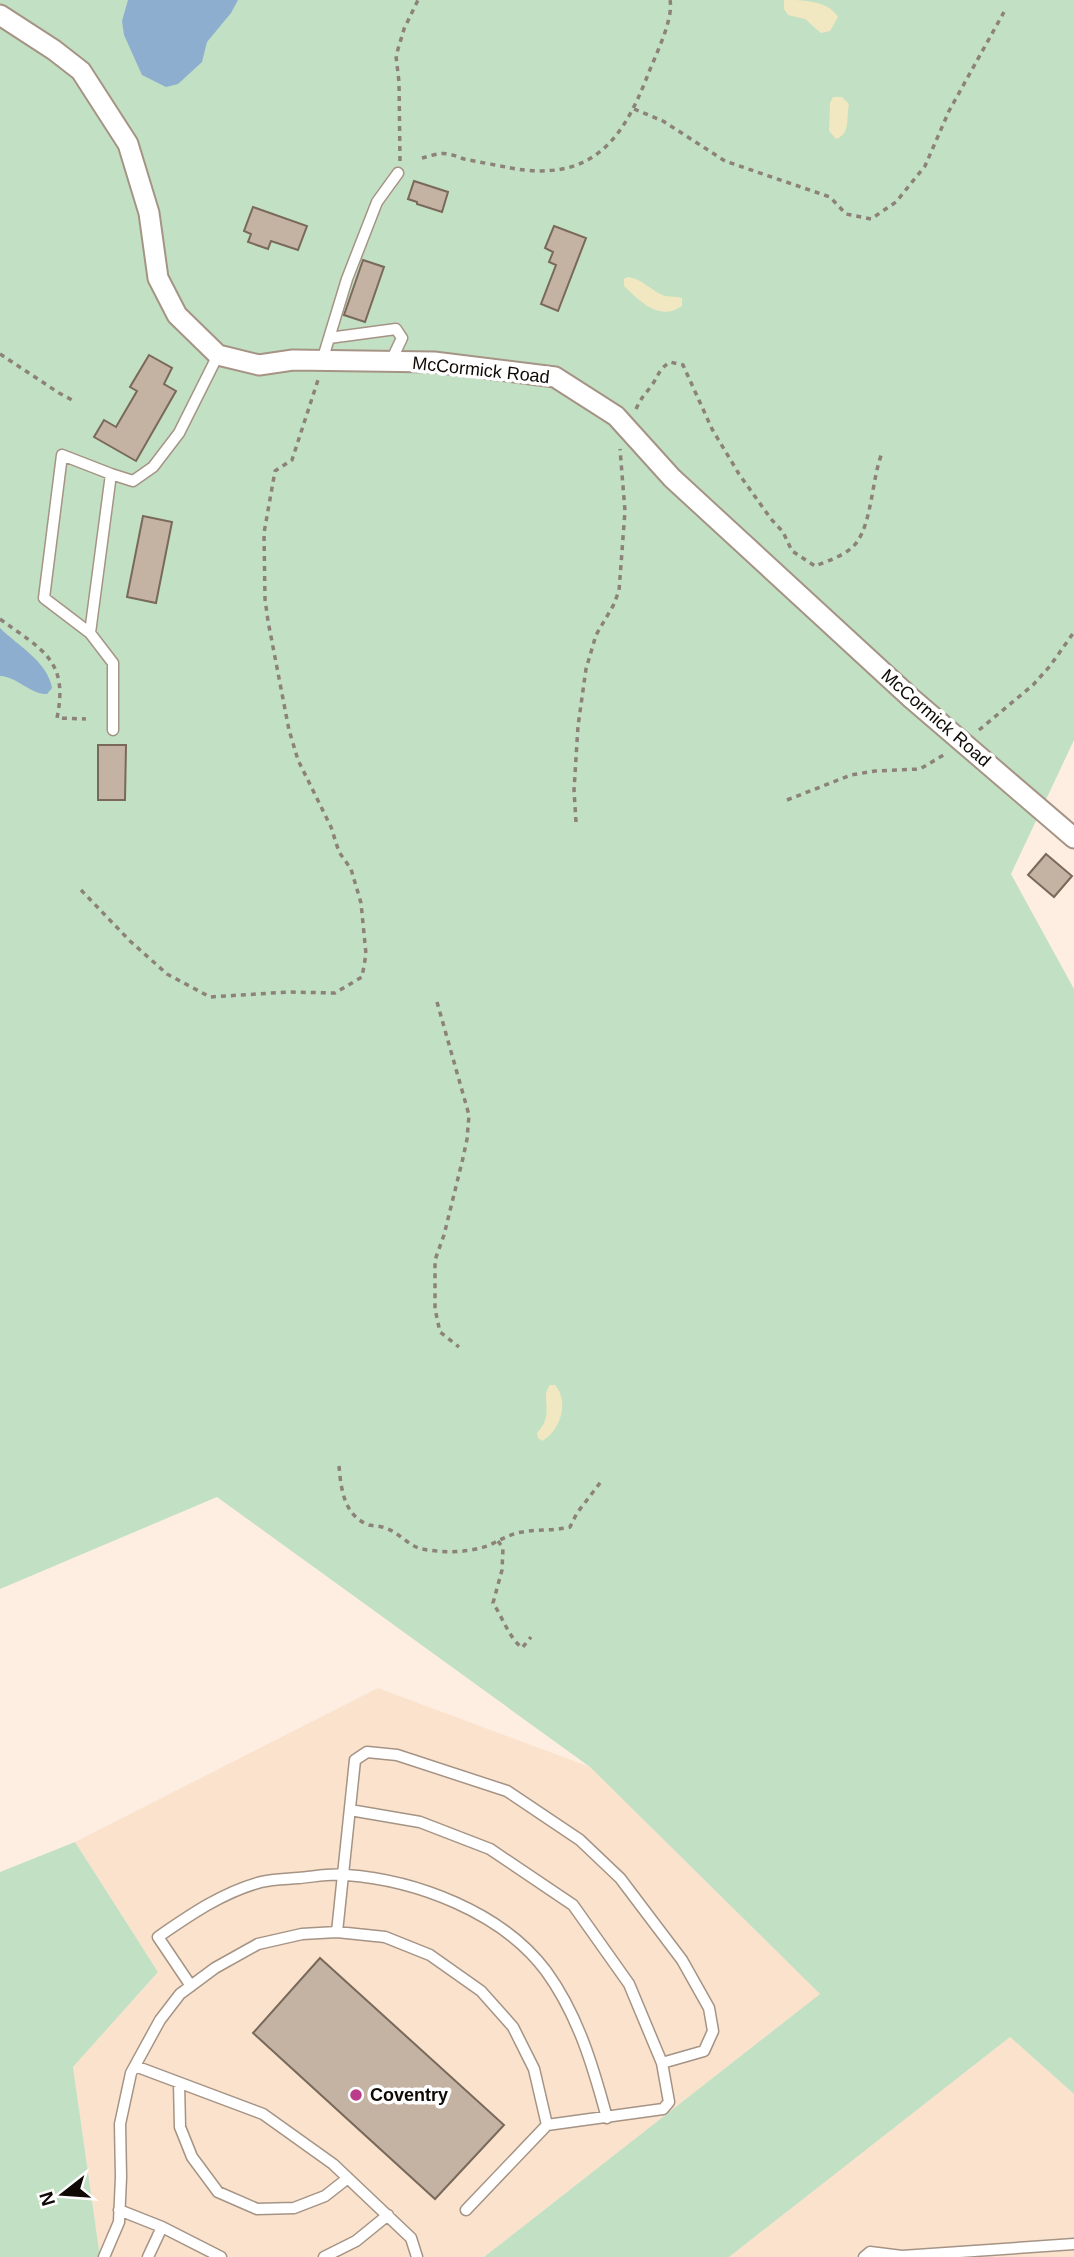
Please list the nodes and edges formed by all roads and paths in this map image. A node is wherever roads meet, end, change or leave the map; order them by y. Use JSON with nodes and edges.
{"nodes":[{"id":1,"x":418,"y":0,"type":"edge"},
{"id":2,"x":672,"y":2,"type":"edge"},
{"id":3,"x":1004,"y":12,"type":"dead end"},
{"id":4,"x":0,"y":15,"type":"edge"},
{"id":5,"x":634,"y":109,"type":"junction"},
{"id":6,"x":422,"y":158,"type":"dead end"},
{"id":7,"x":400,"y":161,"type":"dead end"},
{"id":8,"x":398,"y":173,"type":"dead end"},
{"id":9,"x":329,"y":338,"type":"junction"},
{"id":10,"x":0,"y":354,"type":"edge"},
{"id":11,"x":218,"y":355,"type":"junction"},
{"id":12,"x":323,"y":361,"type":"junction"},
{"id":13,"x":391,"y":362,"type":"junction"},
{"id":14,"x":76,"y":402,"type":"dead end"},
{"id":15,"x":628,"y":429,"type":"junction"},
{"id":16,"x":882,"y":453,"type":"dead end"},
{"id":17,"x":111,"y":474,"type":"junction"},
{"id":18,"x":0,"y":618,"type":"edge"},
{"id":19,"x":90,"y":634,"type":"junction"},
{"id":20,"x":86,"y":719,"type":"dead end"},
{"id":21,"x":113,"y":730,"type":"dead end"},
{"id":22,"x":576,"y":822,"type":"dead end"},
{"id":23,"x":1074,"y":838,"type":"edge"},
{"id":24,"x":81,"y":890,"type":"dead end"},
{"id":25,"x":437,"y":1002,"type":"dead end"},
{"id":26,"x":459,"y":1347,"type":"dead end"},
{"id":27,"x":339,"y":1466,"type":"dead end"},
{"id":28,"x":603,"y":1479,"type":"dead end"},
{"id":29,"x":498,"y":1541,"type":"junction"},
{"id":30,"x":531,"y":1637,"type":"dead end"},
{"id":31,"x":350,"y":1810,"type":"junction"},
{"id":32,"x":343,"y":1874,"type":"junction"},
{"id":33,"x":337,"y":1933,"type":"junction"},
{"id":34,"x":191,"y":1986,"type":"junction"},
{"id":35,"x":662,"y":2063,"type":"junction"},
{"id":36,"x":135,"y":2066,"type":"junction"},
{"id":37,"x":179,"y":2083,"type":"junction"},
{"id":38,"x":607,"y":2118,"type":"junction"},
{"id":39,"x":547,"y":2125,"type":"junction"},
{"id":40,"x":348,"y":2178,"type":"junction"},
{"id":41,"x":119,"y":2210,"type":"junction"},
{"id":42,"x":466,"y":2210,"type":"dead end"},
{"id":43,"x":387,"y":2215,"type":"junction"},
{"id":44,"x":162,"y":2227,"type":"junction"},
{"id":45,"x":1072,"y":2243,"type":"edge"},
{"id":46,"x":881,"y":2255,"type":"edge"},
{"id":47,"x":104,"y":2257,"type":"edge"},
{"id":48,"x":148,"y":2257,"type":"edge"},
{"id":49,"x":222,"y":2257,"type":"edge"},
{"id":50,"x":324,"y":2257,"type":"edge"},
{"id":51,"x":417,"y":2257,"type":"edge"},
{"id":52,"x":864,"y":2257,"type":"edge"},
{"id":53,"x":1071,"y":2257,"type":"edge"}],
"edges":[{"from":1,"to":7,"type":"path"},
{"from":2,"to":5,"type":"path"},
{"from":3,"to":5,"type":"path"},
{"from":4,"to":11,"type":"street"},
{"from":5,"to":6,"type":"path"},
{"from":8,"to":9,"type":"lane"},
{"from":9,"to":12,"type":"lane"},
{"from":9,"to":13,"type":"lane"},
{"from":10,"to":14,"type":"path"},
{"from":11,"to":12,"type":"street","name":"McCormick Road"},
{"from":11,"to":17,"type":"lane"},
{"from":12,"to":13,"type":"street","name":"McCormick Road"},
{"from":12,"to":24,"type":"path"},
{"from":13,"to":15,"type":"street","name":"McCormick Road"},
{"from":15,"to":16,"type":"path"},
{"from":15,"to":22,"type":"path"},
{"from":15,"to":23,"type":"street","name":"McCormick Road"},
{"from":17,"to":19,"type":"lane"},
{"from":17,"to":19,"type":"lane"},
{"from":18,"to":20,"type":"path"},
{"from":19,"to":21,"type":"lane"},
{"from":25,"to":26,"type":"path"},
{"from":27,"to":29,"type":"path"},
{"from":28,"to":29,"type":"path"},
{"from":29,"to":30,"type":"path"},
{"from":31,"to":32,"type":"lane"},
{"from":31,"to":35,"type":"lane"},
{"from":31,"to":35,"type":"lane"},
{"from":32,"to":33,"type":"lane"},
{"from":32,"to":34,"type":"lane"},
{"from":32,"to":38,"type":"lane"},
{"from":33,"to":34,"type":"lane"},
{"from":33,"to":39,"type":"lane"},
{"from":34,"to":36,"type":"lane"},
{"from":35,"to":38,"type":"lane"},
{"from":36,"to":37,"type":"lane"},
{"from":36,"to":41,"type":"lane"},
{"from":37,"to":40,"type":"lane"},
{"from":37,"to":40,"type":"lane"},
{"from":38,"to":39,"type":"lane"},
{"from":39,"to":42,"type":"lane"},
{"from":40,"to":43,"type":"lane"},
{"from":41,"to":44,"type":"lane"},
{"from":41,"to":47,"type":"lane"},
{"from":43,"to":50,"type":"lane"},
{"from":43,"to":51,"type":"lane"},
{"from":44,"to":48,"type":"lane"},
{"from":44,"to":49,"type":"lane"},
{"from":45,"to":46,"type":"lane"},
{"from":45,"to":53,"type":"lane"},
{"from":46,"to":52,"type":"lane"}]}
